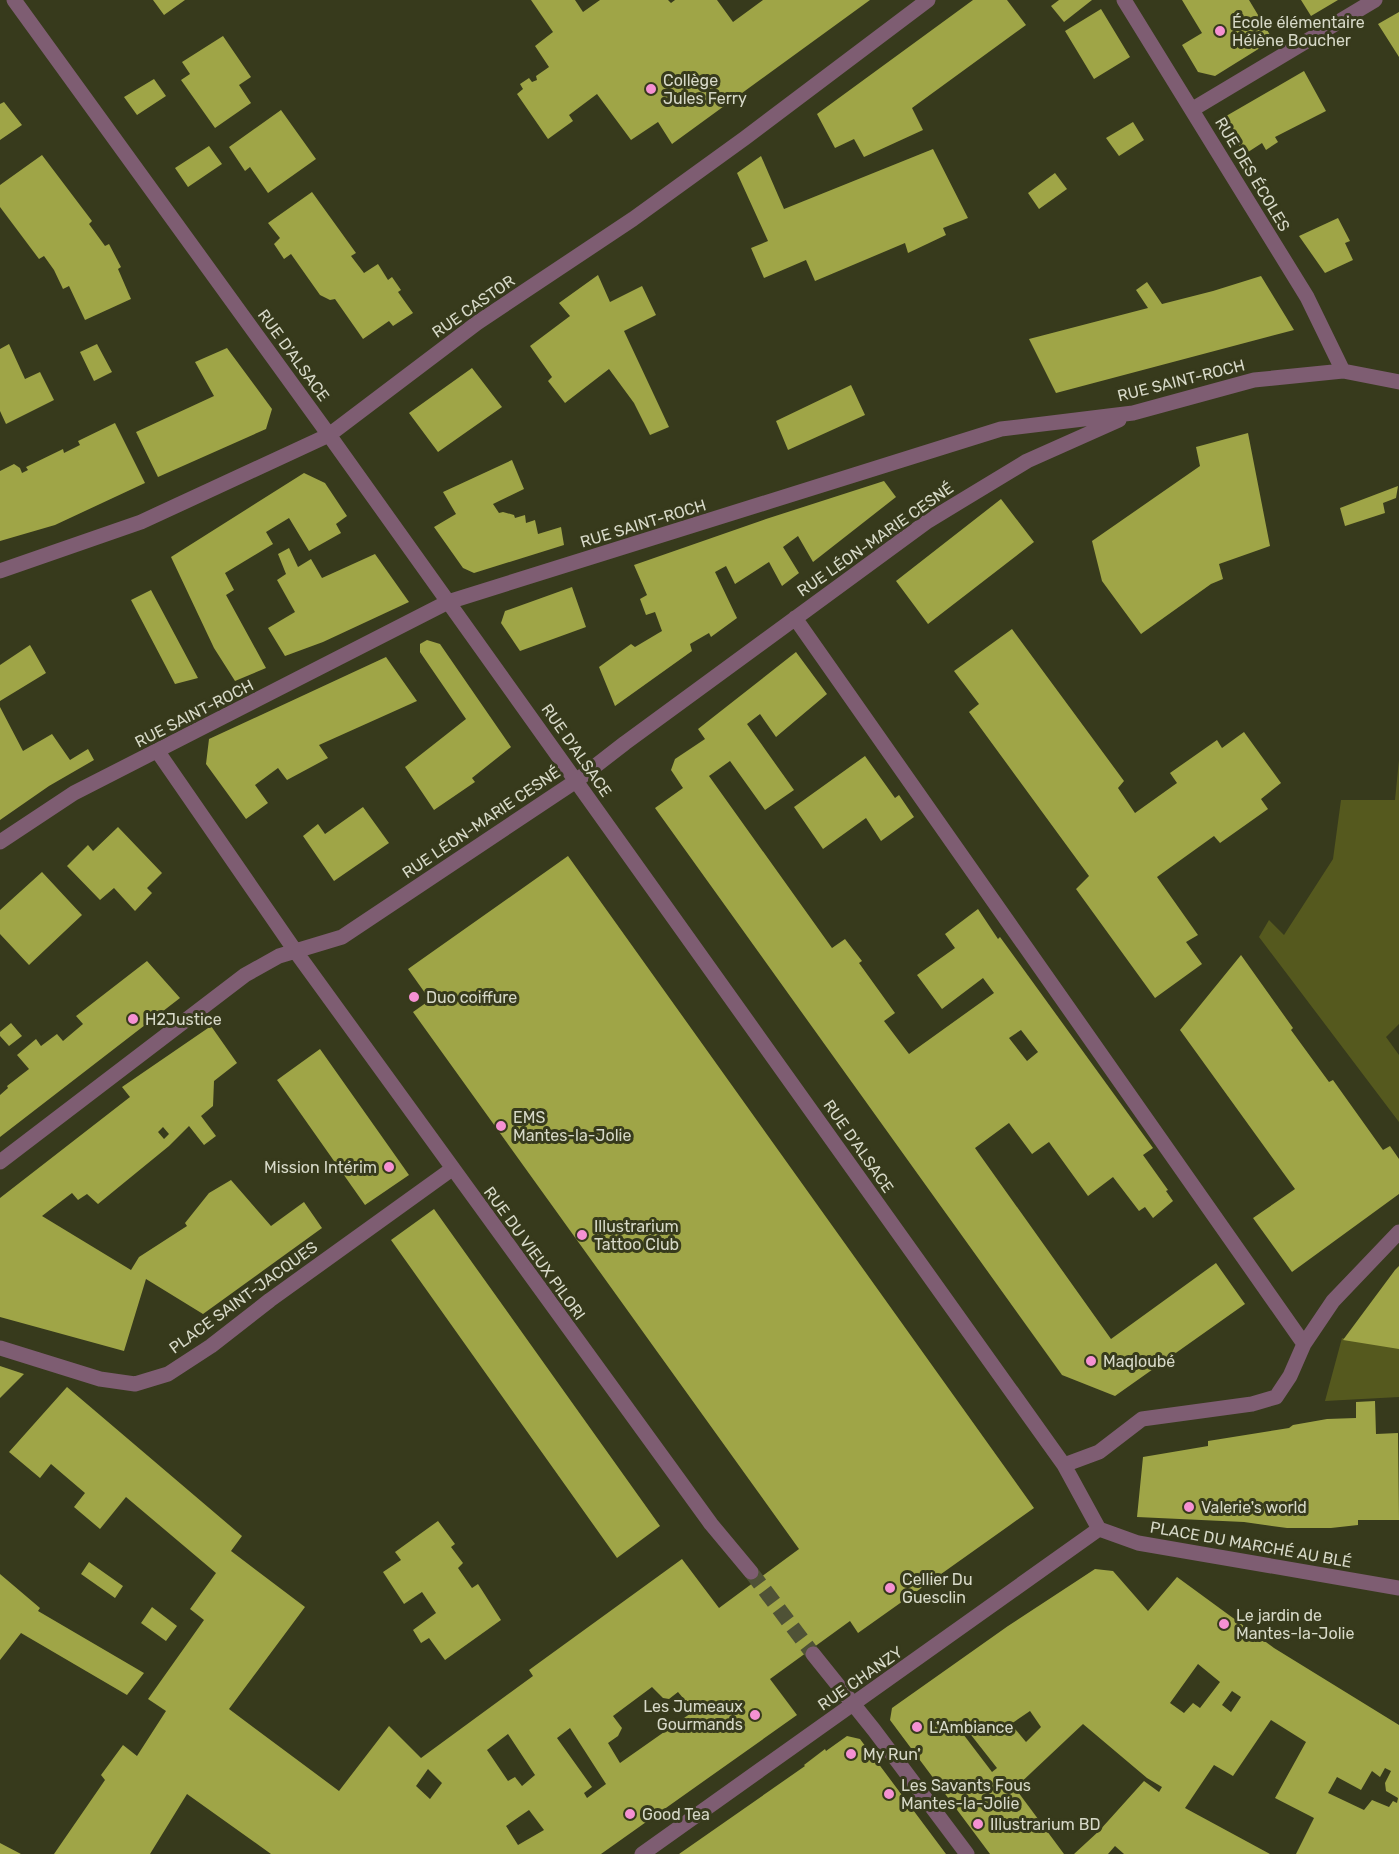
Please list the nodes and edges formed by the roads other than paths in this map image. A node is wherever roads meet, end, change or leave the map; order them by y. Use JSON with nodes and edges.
{"nodes":[{"id":1,"x":14,"y":0,"type":"edge"},
{"id":2,"x":928,"y":0,"type":"edge"},
{"id":3,"x":1124,"y":0,"type":"edge"},
{"id":4,"x":1375,"y":0,"type":"edge"},
{"id":5,"x":1193,"y":109,"type":"junction"},
{"id":6,"x":1343,"y":371,"type":"junction"},
{"id":7,"x":1399,"y":382,"type":"edge"},
{"id":8,"x":1133,"y":413,"type":"junction"},
{"id":9,"x":330,"y":435,"type":"junction"},
{"id":10,"x":0,"y":572,"type":"edge"},
{"id":11,"x":448,"y":602,"type":"junction"},
{"id":12,"x":795,"y":618,"type":"junction"},
{"id":13,"x":158,"y":752,"type":"junction"},
{"id":14,"x":576,"y":781,"type":"junction"},
{"id":15,"x":0,"y":842,"type":"edge"},
{"id":16,"x":296,"y":952,"type":"junction"},
{"id":17,"x":0,"y":1162,"type":"edge"},
{"id":18,"x":452,"y":1169,"type":"junction"},
{"id":19,"x":1399,"y":1232,"type":"edge"},
{"id":20,"x":1304,"y":1344,"type":"junction"},
{"id":21,"x":0,"y":1348,"type":"edge"},
{"id":22,"x":1064,"y":1466,"type":"junction"},
{"id":23,"x":1099,"y":1529,"type":"junction"},
{"id":24,"x":751,"y":1572,"type":"tunnel mouth"},
{"id":25,"x":1399,"y":1588,"type":"edge"},
{"id":26,"x":813,"y":1654,"type":"tunnel mouth"},
{"id":27,"x":854,"y":1705,"type":"junction"},
{"id":28,"x":642,"y":1854,"type":"edge"},
{"id":29,"x":967,"y":1854,"type":"edge"}],
"edges":[{"from":1,"to":9,"type":"street","name":"RUE D'ALSACE"},
{"from":2,"to":9,"type":"street","name":"RUE CASTOR"},
{"from":3,"to":5,"type":"street","name":"RUE DES ÉCOLES"},
{"from":4,"to":5,"type":"street"},
{"from":5,"to":6,"type":"street","name":"RUE DES ÉCOLES"},
{"from":6,"to":7,"type":"street","name":"RUE SAINT-ROCH"},
{"from":6,"to":8,"type":"street","name":"RUE SAINT-ROCH"},
{"from":8,"to":11,"type":"street","name":"RUE SAINT-ROCH"},
{"from":8,"to":12,"type":"street","name":"RUE LÉON-MARIE CESNÉ"},
{"from":9,"to":10,"type":"street","name":"RUE CASTOR"},
{"from":9,"to":11,"type":"street","name":"RUE D'ALSACE"},
{"from":11,"to":13,"type":"street","name":"RUE SAINT-ROCH"},
{"from":11,"to":14,"type":"street","name":"RUE D'ALSACE"},
{"from":12,"to":14,"type":"street","name":"RUE LÉON-MARIE CESNÉ"},
{"from":12,"to":20,"type":"street"},
{"from":13,"to":15,"type":"street","name":"RUE SAINT-ROCH"},
{"from":13,"to":16,"type":"street","name":"RUE DU VIEUX PILORI"},
{"from":14,"to":16,"type":"street","name":"RUE LÉON-MARIE CESNÉ"},
{"from":14,"to":22,"type":"street","name":"RUE D'ALSACE"},
{"from":16,"to":17,"type":"street","name":"RUE LÉON-MARIE CESNÉ"},
{"from":16,"to":18,"type":"street","name":"RUE DU VIEUX PILORI"},
{"from":18,"to":21,"type":"street","name":"PLACE SAINT-JACQUES"},
{"from":18,"to":24,"type":"street","name":"RUE DU VIEUX PILORI"},
{"from":19,"to":20,"type":"street"},
{"from":20,"to":22,"type":"street"},
{"from":22,"to":23,"type":"street","name":"RUE D'ALSACE"},
{"from":23,"to":25,"type":"street","name":"PLACE DU MARCHÉ AU BLÉ"},
{"from":23,"to":27,"type":"street","name":"RUE CHANZY"},
{"from":26,"to":27,"type":"street"},
{"from":27,"to":28,"type":"street","name":"RUE CHANZY"},
{"from":27,"to":29,"type":"street"}]}
